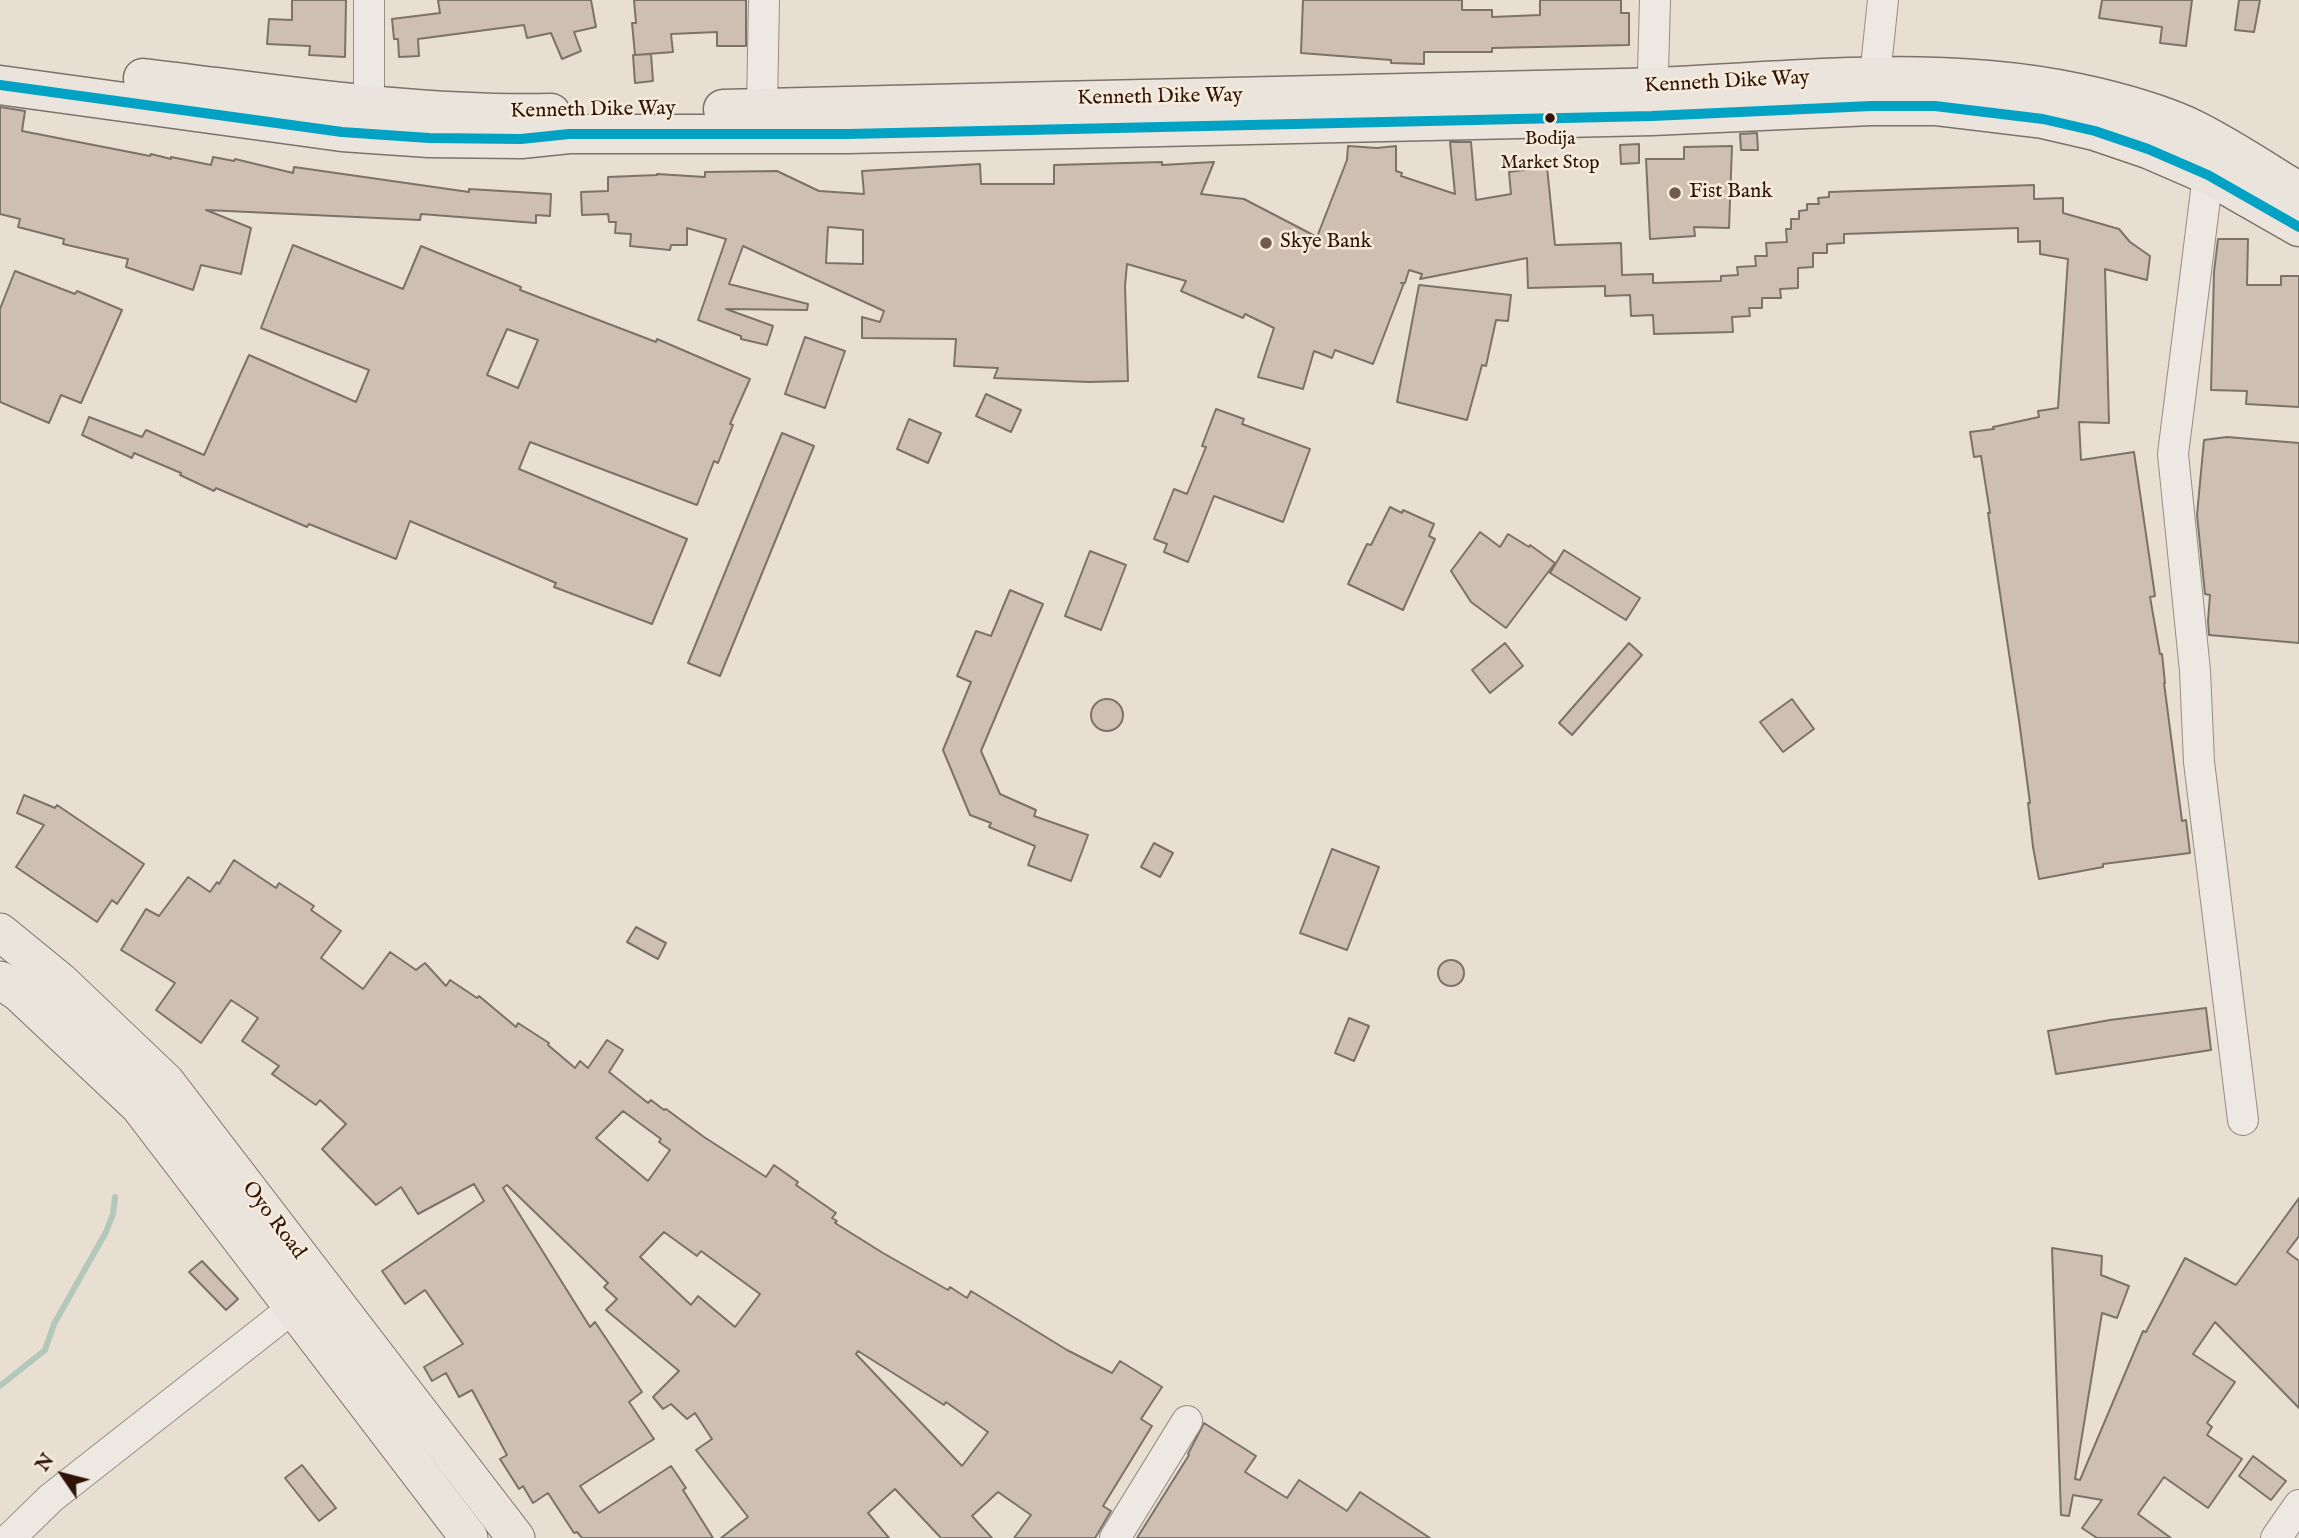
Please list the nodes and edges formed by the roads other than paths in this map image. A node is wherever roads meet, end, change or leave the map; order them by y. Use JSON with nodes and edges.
{"nodes":[{"id":1,"x":369,"y":0,"type":"edge"},
{"id":2,"x":764,"y":0,"type":"edge"},
{"id":3,"x":1656,"y":0,"type":"edge"},
{"id":4,"x":1883,"y":0,"type":"edge"},
{"id":5,"x":0,"y":61,"type":"edge"},
{"id":6,"x":1875,"y":76,"type":"junction"},
{"id":7,"x":0,"y":85,"type":"edge"},
{"id":8,"x":1652,"y":102,"type":"junction"},
{"id":9,"x":369,"y":104,"type":"junction"},
{"id":10,"x":762,"y":108,"type":"junction"},
{"id":11,"x":2208,"y":175,"type":"junction"},
{"id":12,"x":2299,"y":192,"type":"edge"},
{"id":13,"x":2299,"y":227,"type":"edge"},
{"id":14,"x":0,"y":932,"type":"edge"},
{"id":15,"x":0,"y":980,"type":"edge"},
{"id":16,"x":2243,"y":1120,"type":"dead end"},
{"id":17,"x":293,"y":1308,"type":"junction"},
{"id":18,"x":1187,"y":1421,"type":"dead end"},
{"id":19,"x":2299,"y":1505,"type":"edge"},
{"id":20,"x":10,"y":1538,"type":"edge"},
{"id":21,"x":469,"y":1538,"type":"edge"},
{"id":22,"x":516,"y":1538,"type":"edge"},
{"id":23,"x":1115,"y":1538,"type":"edge"},
{"id":24,"x":2276,"y":1538,"type":"edge"}],
"edges":[{"from":1,"to":9,"type":"street"},
{"from":2,"to":10,"type":"street"},
{"from":3,"to":8,"type":"street"},
{"from":4,"to":6,"type":"street"},
{"from":5,"to":9,"type":"highway","name":"Kenneth Dike Way"},
{"from":6,"to":8,"type":"highway","name":"Kenneth Dike Way"},
{"from":6,"to":12,"type":"highway","name":"Kenneth Dike Way"},
{"from":7,"to":8,"type":"highway","name":"Kenneth Dike Way"},
{"from":8,"to":10,"type":"highway","name":"Kenneth Dike Way"},
{"from":8,"to":11,"type":"highway","name":"Kenneth Dike Way"},
{"from":9,"to":10,"type":"highway","name":"Kenneth Dike Way"},
{"from":11,"to":13,"type":"highway","name":"Kenneth Dike Way"},
{"from":11,"to":16,"type":"street"},
{"from":14,"to":22,"type":"main road","name":"Oyo Road"},
{"from":15,"to":17,"type":"main road","name":"Oyo Road"},
{"from":17,"to":20,"type":"street"},
{"from":17,"to":21,"type":"main road","name":"Oyo Road"},
{"from":18,"to":23,"type":"street"},
{"from":19,"to":24,"type":"street"}]}
